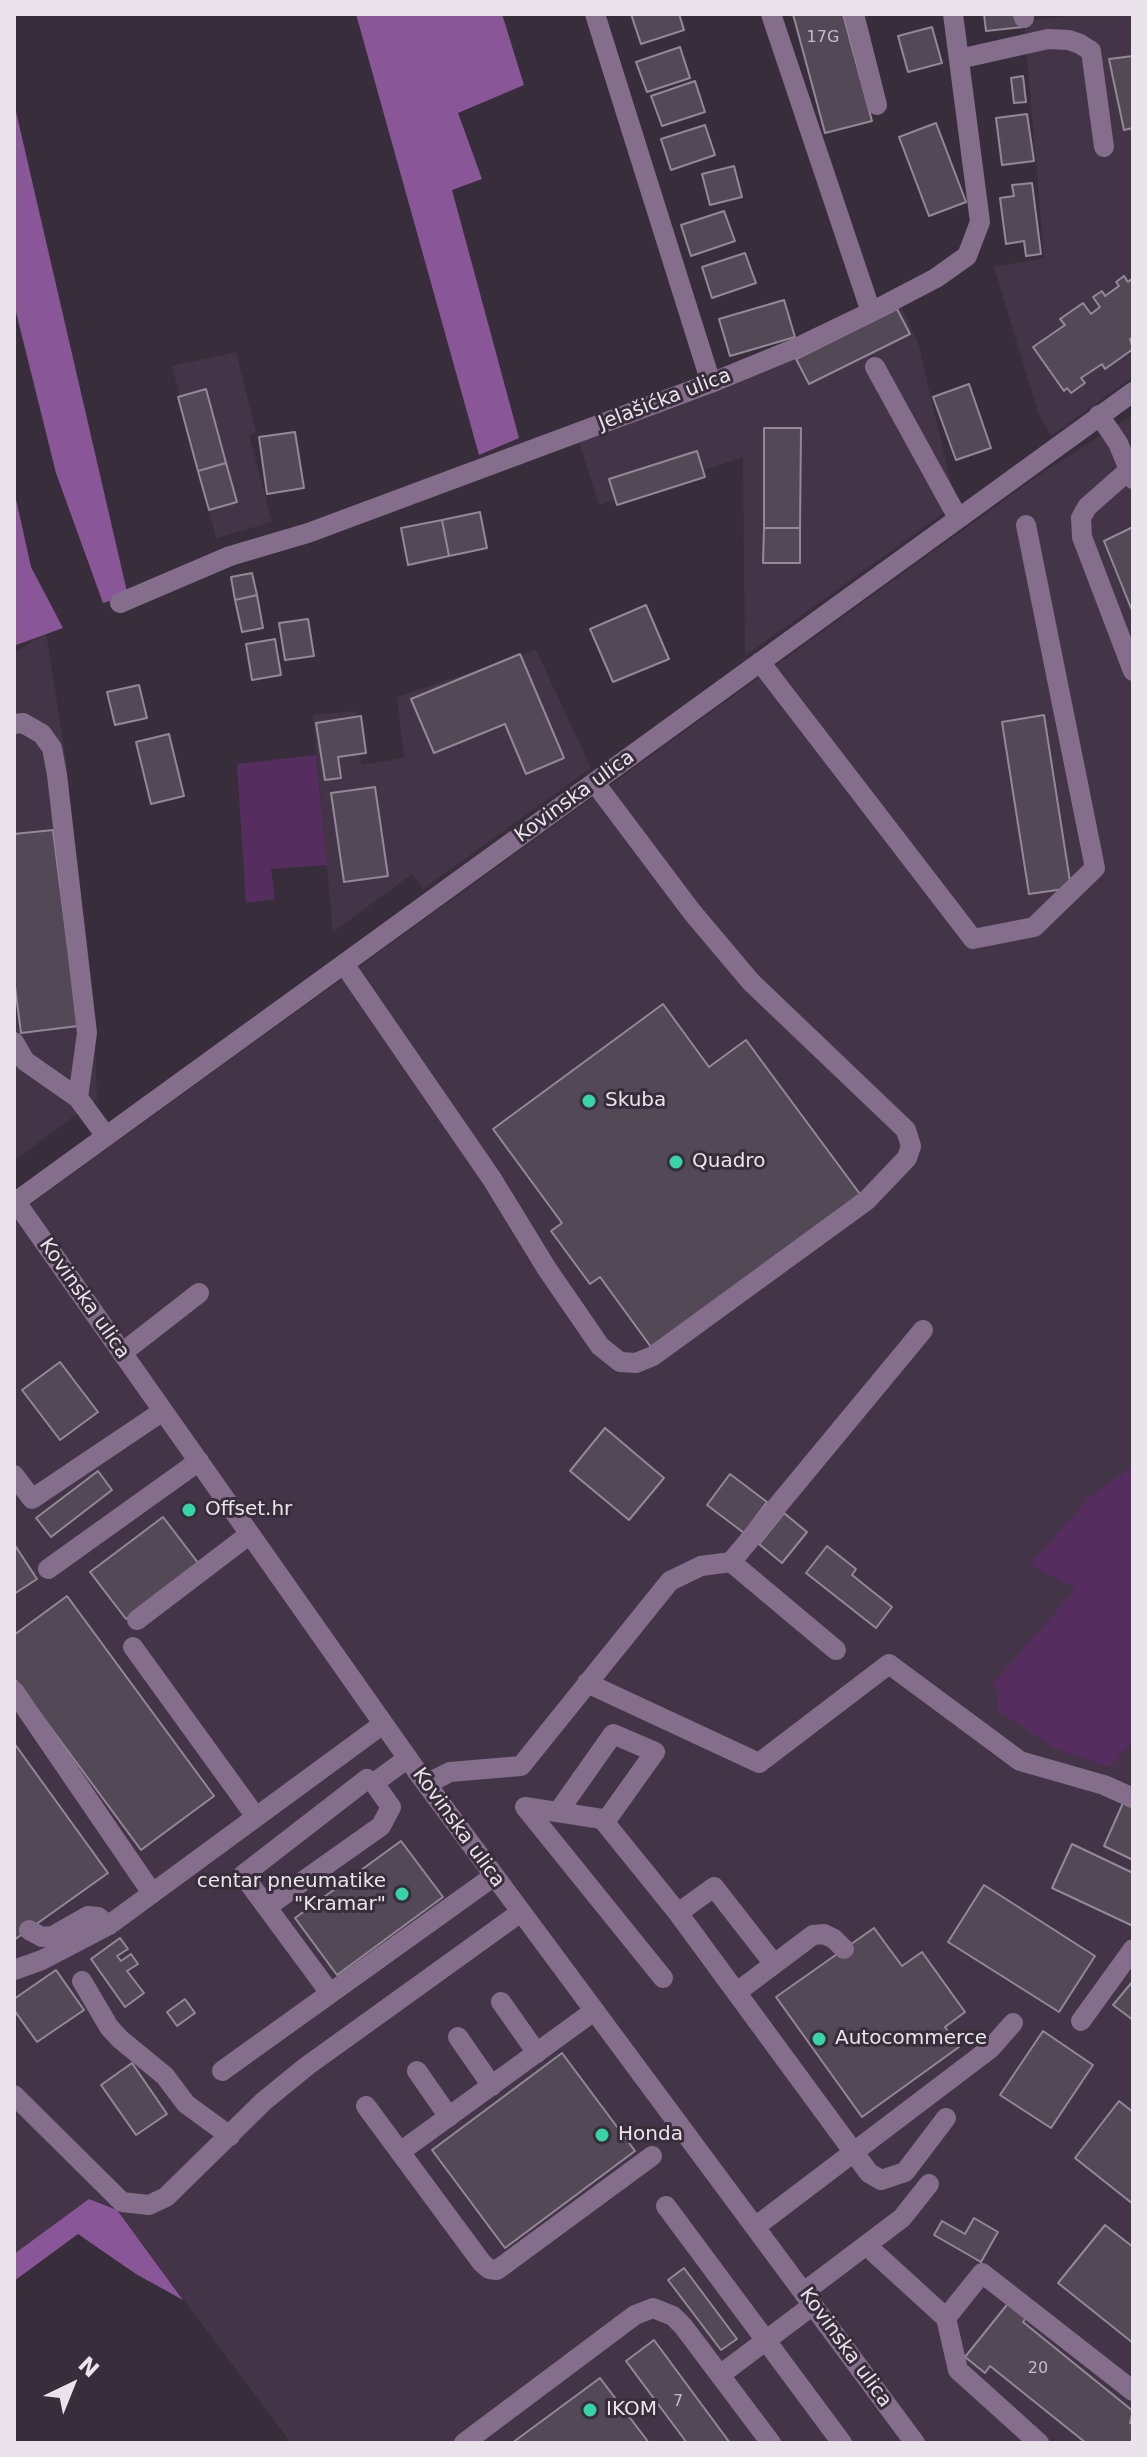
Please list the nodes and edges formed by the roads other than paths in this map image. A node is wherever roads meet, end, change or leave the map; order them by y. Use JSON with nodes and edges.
{"nodes":[{"id":1,"x":595,"y":14,"type":"edge"},
{"id":2,"x":771,"y":14,"type":"edge"},
{"id":3,"x":854,"y":14,"type":"edge"},
{"id":4,"x":953,"y":14,"type":"edge"},
{"id":5,"x":959,"y":59,"type":"junction"},
{"id":6,"x":877,"y":105,"type":"dead end"},
{"id":7,"x":1104,"y":147,"type":"dead end"},
{"id":8,"x":871,"y":312,"type":"junction"},
{"id":9,"x":875,"y":367,"type":"dead end"},
{"id":10,"x":711,"y":383,"type":"junction"},
{"id":11,"x":1133,"y":392,"type":"edge"},
{"id":12,"x":1099,"y":415,"type":"junction"},
{"id":13,"x":1131,"y":475,"type":"edge"},
{"id":14,"x":958,"y":518,"type":"junction"},
{"id":15,"x":1026,"y":525,"type":"dead end"},
{"id":16,"x":120,"y":603,"type":"dead end"},
{"id":17,"x":760,"y":662,"type":"junction"},
{"id":18,"x":1133,"y":671,"type":"edge"},
{"id":19,"x":14,"y":724,"type":"edge"},
{"id":20,"x":595,"y":783,"type":"junction"},
{"id":21,"x":344,"y":964,"type":"junction"},
{"id":22,"x":14,"y":1042,"type":"edge"},
{"id":23,"x":78,"y":1098,"type":"junction"},
{"id":24,"x":106,"y":1136,"type":"junction"},
{"id":25,"x":15,"y":1202,"type":"edge"},
{"id":26,"x":199,"y":1293,"type":"dead end"},
{"id":27,"x":923,"y":1330,"type":"dead end"},
{"id":28,"x":122,"y":1353,"type":"junction"},
{"id":29,"x":163,"y":1411,"type":"junction"},
{"id":30,"x":199,"y":1461,"type":"junction"},
{"id":31,"x":14,"y":1475,"type":"edge"},
{"id":32,"x":250,"y":1534,"type":"junction"},
{"id":33,"x":731,"y":1562,"type":"junction"},
{"id":34,"x":48,"y":1569,"type":"dead end"},
{"id":35,"x":137,"y":1620,"type":"dead end"},
{"id":36,"x":133,"y":1647,"type":"dead end"},
{"id":37,"x":836,"y":1650,"type":"dead end"},
{"id":38,"x":587,"y":1683,"type":"junction"},
{"id":39,"x":14,"y":1691,"type":"edge"},
{"id":40,"x":383,"y":1724,"type":"junction"},
{"id":41,"x":408,"y":1758,"type":"junction"},
{"id":42,"x":374,"y":1783,"type":"junction"},
{"id":43,"x":426,"y":1784,"type":"junction"},
{"id":44,"x":1133,"y":1798,"type":"edge"},
{"id":45,"x":558,"y":1812,"type":"junction"},
{"id":46,"x":256,"y":1817,"type":"junction"},
{"id":47,"x":605,"y":1822,"type":"junction"},
{"id":48,"x":494,"y":1876,"type":"junction"},
{"id":49,"x":152,"y":1893,"type":"junction"},
{"id":50,"x":268,"y":1906,"type":"junction"},
{"id":51,"x":521,"y":1912,"type":"junction"},
{"id":52,"x":678,"y":1913,"type":"junction"},
{"id":53,"x":109,"y":1925,"type":"junction"},
{"id":54,"x":29,"y":1930,"type":"dead end"},
{"id":55,"x":844,"y":1949,"type":"dead end"},
{"id":56,"x":1133,"y":1949,"type":"edge"},
{"id":57,"x":774,"y":1964,"type":"junction"},
{"id":58,"x":14,"y":1970,"type":"edge"},
{"id":59,"x":663,"y":1978,"type":"dead end"},
{"id":60,"x":82,"y":1981,"type":"dead end"},
{"id":61,"x":737,"y":1992,"type":"junction"},
{"id":62,"x":330,"y":1993,"type":"junction"},
{"id":63,"x":501,"y":2002,"type":"dead end"},
{"id":64,"x":594,"y":2011,"type":"junction"},
{"id":65,"x":1081,"y":2021,"type":"dead end"},
{"id":66,"x":1013,"y":2023,"type":"dead end"},
{"id":67,"x":458,"y":2037,"type":"dead end"},
{"id":68,"x":537,"y":2053,"type":"junction"},
{"id":69,"x":222,"y":2071,"type":"dead end"},
{"id":70,"x":417,"y":2071,"type":"dead end"},
{"id":71,"x":492,"y":2086,"type":"junction"},
{"id":72,"x":14,"y":2095,"type":"edge"},
{"id":73,"x":366,"y":2106,"type":"dead end"},
{"id":74,"x":449,"y":2117,"type":"junction"},
{"id":75,"x":946,"y":2118,"type":"dead end"},
{"id":76,"x":230,"y":2136,"type":"junction"},
{"id":77,"x":400,"y":2152,"type":"junction"},
{"id":78,"x":853,"y":2154,"type":"junction"},
{"id":79,"x":652,"y":2156,"type":"dead end"},
{"id":80,"x":929,"y":2184,"type":"dead end"},
{"id":81,"x":666,"y":2206,"type":"dead end"},
{"id":82,"x":755,"y":2227,"type":"junction"},
{"id":83,"x":866,"y":2245,"type":"junction"},
{"id":84,"x":808,"y":2299,"type":"junction"},
{"id":85,"x":946,"y":2318,"type":"junction"},
{"id":86,"x":766,"y":2340,"type":"junction"},
{"id":87,"x":720,"y":2375,"type":"junction"},
{"id":88,"x":1133,"y":2391,"type":"edge"},
{"id":89,"x":464,"y":2443,"type":"edge"},
{"id":90,"x":771,"y":2443,"type":"edge"},
{"id":91,"x":842,"y":2443,"type":"edge"},
{"id":92,"x":915,"y":2443,"type":"edge"},
{"id":93,"x":1039,"y":2443,"type":"edge"}],
"edges":[{"from":1,"to":10,"type":"street"},
{"from":2,"to":8,"type":"street"},
{"from":3,"to":6,"type":"street"},
{"from":4,"to":5,"type":"street","name":"Jelašićka ulica"},
{"from":5,"to":7,"type":"street"},
{"from":5,"to":8,"type":"street","name":"Jelašićka ulica"},
{"from":8,"to":10,"type":"street","name":"Jelašićka ulica"},
{"from":9,"to":14,"type":"street"},
{"from":10,"to":16,"type":"street","name":"Jelašićka ulica"},
{"from":11,"to":12,"type":"street","name":"Kovinska ulica"},
{"from":12,"to":13,"type":"street"},
{"from":12,"to":14,"type":"street","name":"Kovinska ulica"},
{"from":13,"to":18,"type":"street"},
{"from":14,"to":17,"type":"street","name":"Kovinska ulica"},
{"from":15,"to":17,"type":"street"},
{"from":17,"to":20,"type":"street","name":"Kovinska ulica"},
{"from":19,"to":23,"type":"street"},
{"from":20,"to":21,"type":"street","name":"Kovinska ulica"},
{"from":20,"to":21,"type":"street"},
{"from":21,"to":24,"type":"street","name":"Kovinska ulica"},
{"from":22,"to":23,"type":"street"},
{"from":23,"to":24,"type":"street"},
{"from":24,"to":25,"type":"street","name":"Kovinska ulica"},
{"from":25,"to":28,"type":"street","name":"Kovinska ulica"},
{"from":26,"to":28,"type":"street"},
{"from":27,"to":33,"type":"street"},
{"from":28,"to":29,"type":"street","name":"Kovinska ulica"},
{"from":29,"to":30,"type":"street","name":"Kovinska ulica"},
{"from":29,"to":31,"type":"street"},
{"from":30,"to":32,"type":"street","name":"Kovinska ulica"},
{"from":30,"to":34,"type":"street"},
{"from":32,"to":35,"type":"street"},
{"from":32,"to":40,"type":"street","name":"Kovinska ulica"},
{"from":33,"to":37,"type":"street"},
{"from":33,"to":38,"type":"street"},
{"from":36,"to":46,"type":"street"},
{"from":38,"to":43,"type":"street"},
{"from":38,"to":44,"type":"street"},
{"from":39,"to":49,"type":"street"},
{"from":40,"to":41,"type":"street","name":"Kovinska ulica"},
{"from":40,"to":46,"type":"street"},
{"from":41,"to":42,"type":"street"},
{"from":41,"to":43,"type":"street","name":"Kovinska ulica"},
{"from":42,"to":50,"type":"street"},
{"from":42,"to":50,"type":"street"},
{"from":43,"to":48,"type":"street","name":"Kovinska ulica"},
{"from":45,"to":47,"type":"street"},
{"from":45,"to":47,"type":"street"},
{"from":45,"to":59,"type":"street"},
{"from":46,"to":49,"type":"street"},
{"from":47,"to":52,"type":"street"},
{"from":48,"to":51,"type":"street","name":"Kovinska ulica"},
{"from":48,"to":62,"type":"street"},
{"from":49,"to":53,"type":"street"},
{"from":50,"to":62,"type":"street"},
{"from":51,"to":64,"type":"street","name":"Kovinska ulica"},
{"from":51,"to":76,"type":"street"},
{"from":52,"to":57,"type":"street"},
{"from":52,"to":61,"type":"street"},
{"from":53,"to":54,"type":"street"},
{"from":53,"to":58,"type":"street"},
{"from":55,"to":57,"type":"street"},
{"from":56,"to":65,"type":"street"},
{"from":57,"to":61,"type":"street"},
{"from":60,"to":76,"type":"street"},
{"from":61,"to":78,"type":"street"},
{"from":62,"to":69,"type":"street"},
{"from":63,"to":68,"type":"street"},
{"from":64,"to":68,"type":"street"},
{"from":64,"to":82,"type":"street","name":"Kovinska ulica"},
{"from":66,"to":78,"type":"street"},
{"from":67,"to":71,"type":"street"},
{"from":68,"to":71,"type":"street"},
{"from":70,"to":74,"type":"street"},
{"from":71,"to":74,"type":"street"},
{"from":72,"to":76,"type":"street"},
{"from":73,"to":77,"type":"street"},
{"from":74,"to":77,"type":"street"},
{"from":75,"to":78,"type":"street"},
{"from":77,"to":79,"type":"street"},
{"from":78,"to":82,"type":"street"},
{"from":80,"to":83,"type":"street"},
{"from":81,"to":86,"type":"street"},
{"from":82,"to":84,"type":"street","name":"Kovinska ulica"},
{"from":83,"to":84,"type":"street"},
{"from":83,"to":85,"type":"street"},
{"from":84,"to":86,"type":"street"},
{"from":84,"to":92,"type":"street","name":"Kovinska ulica"},
{"from":85,"to":88,"type":"street"},
{"from":85,"to":93,"type":"street"},
{"from":86,"to":87,"type":"street"},
{"from":86,"to":91,"type":"street"},
{"from":87,"to":89,"type":"street"},
{"from":87,"to":90,"type":"street"}]}
